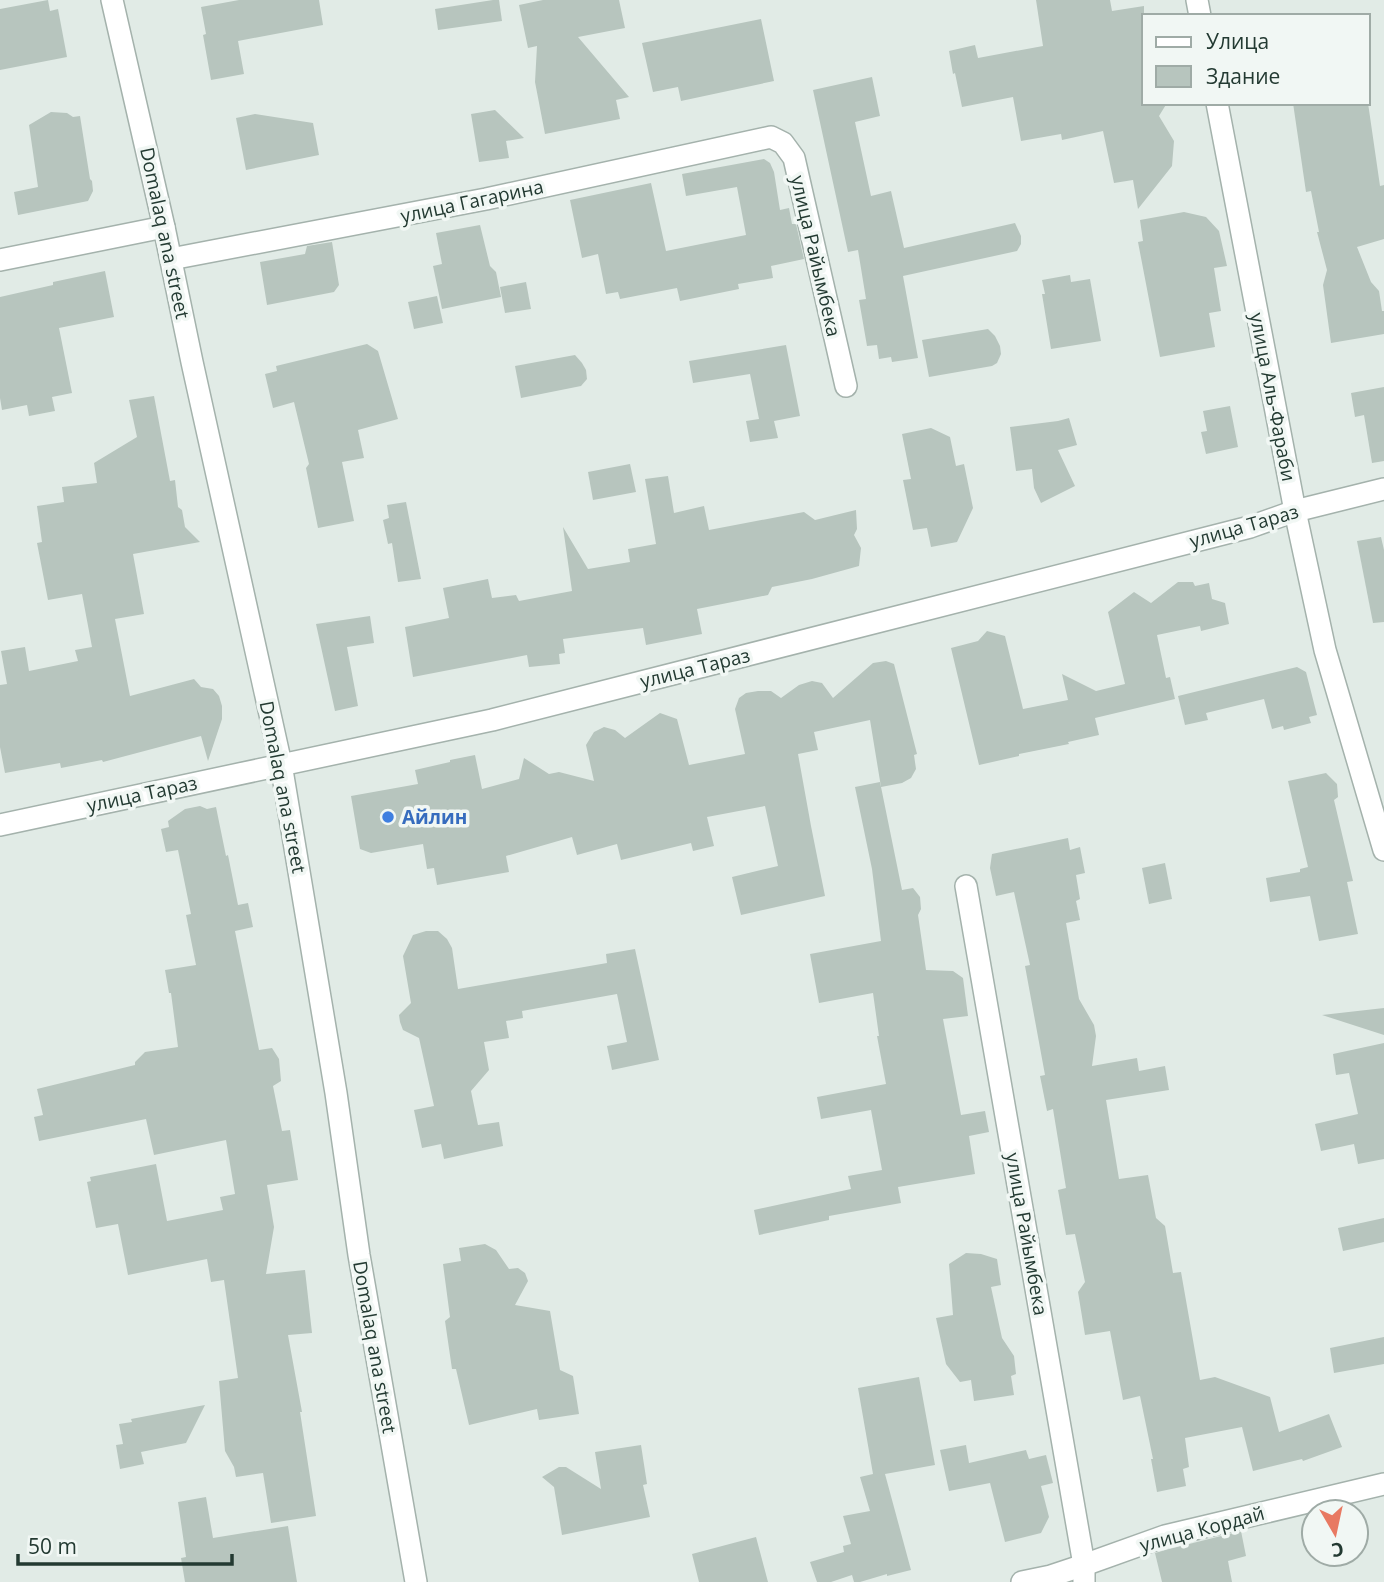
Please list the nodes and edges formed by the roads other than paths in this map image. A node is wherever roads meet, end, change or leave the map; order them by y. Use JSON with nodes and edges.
{"nodes":[{"id":1,"x":112,"y":0,"type":"edge"},
{"id":2,"x":1217,"y":105,"type":"edge"},
{"id":3,"x":771,"y":137,"type":"joint"},
{"id":4,"x":164,"y":227,"type":"junction"},
{"id":5,"x":171,"y":259,"type":"junction"},
{"id":6,"x":0,"y":260,"type":"edge"},
{"id":7,"x":846,"y":386,"type":"dead end"},
{"id":8,"x":1384,"y":489,"type":"edge"},
{"id":9,"x":1296,"y":511,"type":"junction"},
{"id":10,"x":281,"y":764,"type":"junction"},
{"id":11,"x":0,"y":825,"type":"edge"},
{"id":12,"x":1384,"y":850,"type":"edge"},
{"id":13,"x":966,"y":886,"type":"dead end"},
{"id":14,"x":1384,"y":1484,"type":"edge"},
{"id":15,"x":1084,"y":1574,"type":"edge"},
{"id":16,"x":416,"y":1582,"type":"edge"},
{"id":17,"x":1022,"y":1582,"type":"edge"}],
"edges":[{"from":1,"to":4,"type":"street","name":"Domalaq ana street"},
{"from":2,"to":9,"type":"street","name":"улица Аль-Фараби"},
{"from":3,"to":5,"type":"street","name":"улица Гагарина"},
{"from":3,"to":7,"type":"street","name":"улица Райымбека"},
{"from":4,"to":5,"type":"street","name":"Domalaq ana street"},
{"from":4,"to":6,"type":"street"},
{"from":5,"to":10,"type":"street","name":"Domalaq ana street"},
{"from":8,"to":9,"type":"street","name":"улица Тараз"},
{"from":9,"to":10,"type":"street","name":"улица Тараз"},
{"from":9,"to":12,"type":"street","name":"улица Аль-Фараби"},
{"from":10,"to":11,"type":"street","name":"улица Тараз"},
{"from":10,"to":16,"type":"street","name":"Domalaq ana street"},
{"from":13,"to":15,"type":"street","name":"улица Райымбека"},
{"from":14,"to":15,"type":"street","name":"улица Кордай"},
{"from":15,"to":17,"type":"street","name":"улица Кордай"}]}
